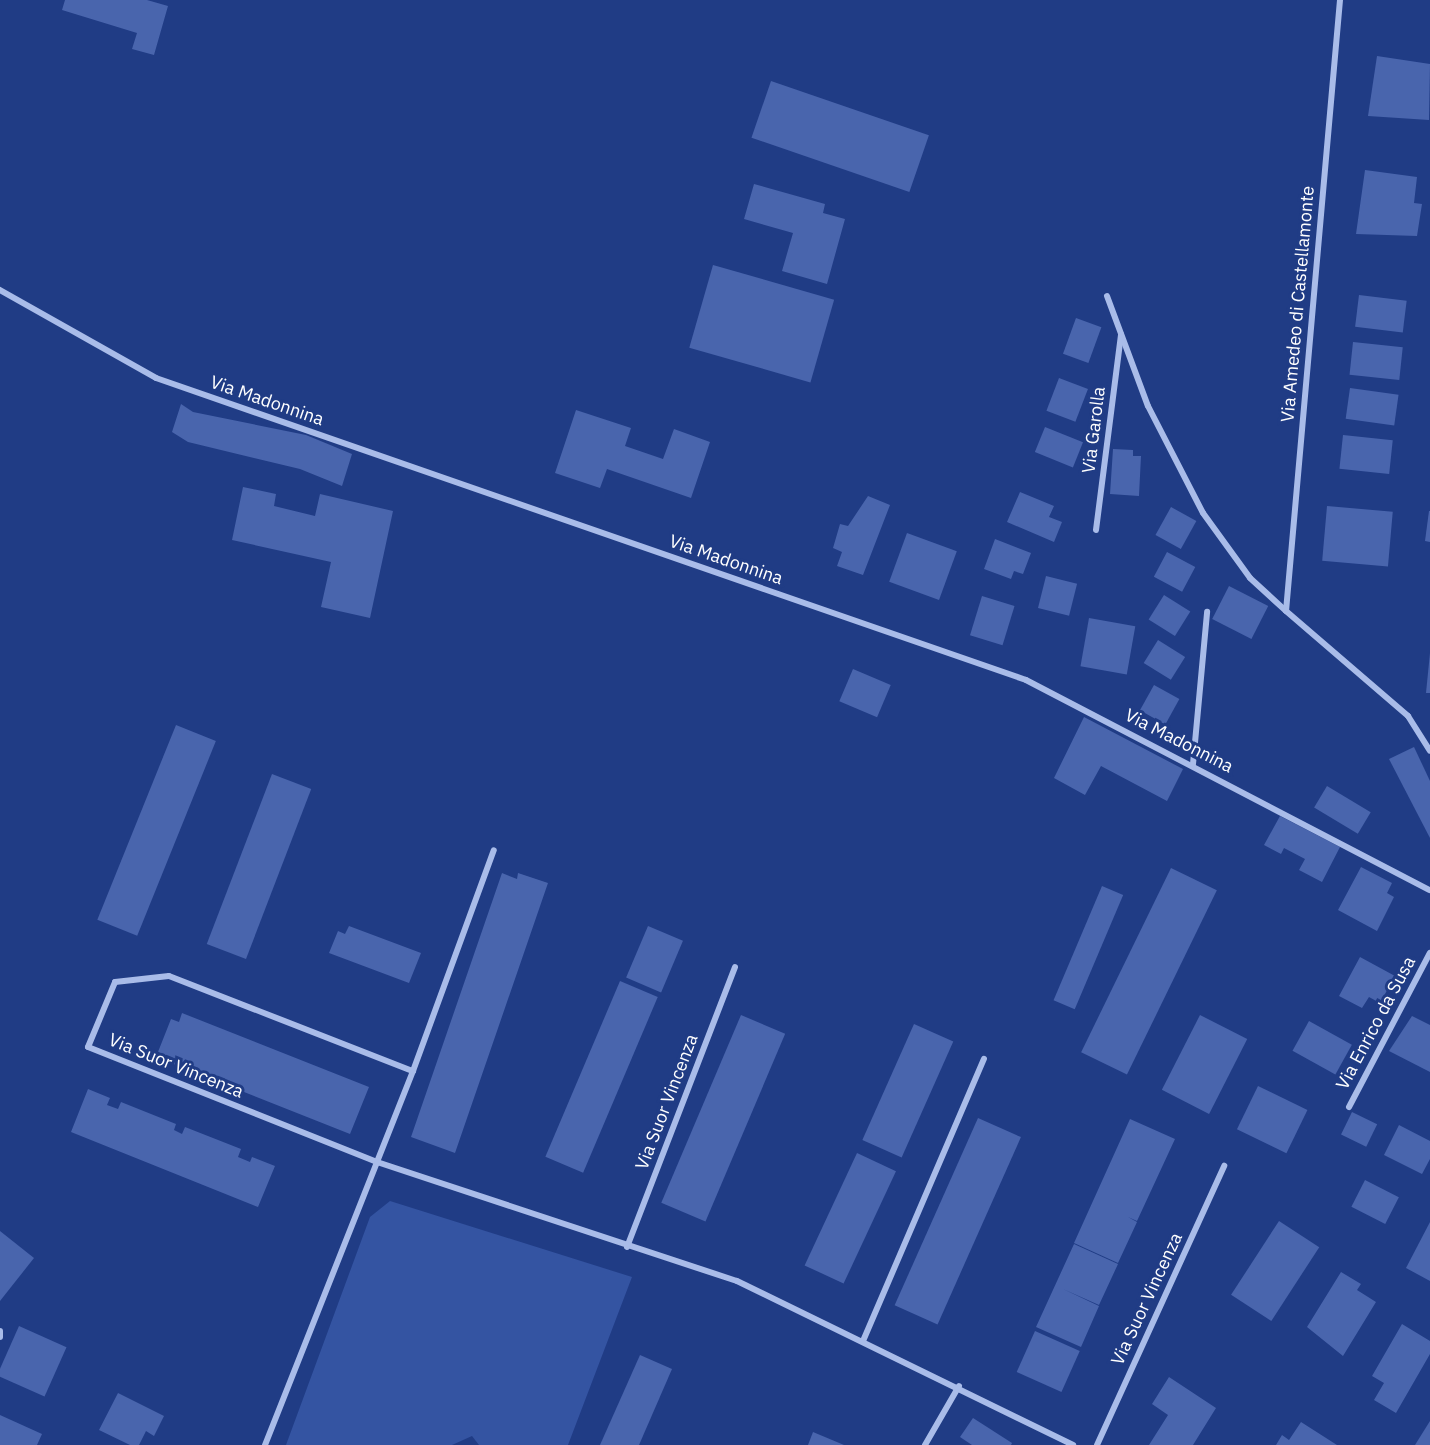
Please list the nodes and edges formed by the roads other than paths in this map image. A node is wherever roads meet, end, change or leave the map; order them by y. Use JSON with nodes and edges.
{"nodes":[{"id":1,"x":1340,"y":0,"type":"edge"},
{"id":2,"x":0,"y":290,"type":"edge"},
{"id":3,"x":1107,"y":296,"type":"dead end"},
{"id":4,"x":1122,"y":334,"type":"junction"},
{"id":5,"x":1096,"y":530,"type":"dead end"},
{"id":6,"x":1286,"y":610,"type":"junction"},
{"id":7,"x":1207,"y":612,"type":"dead end"},
{"id":8,"x":1430,"y":750,"type":"edge"},
{"id":9,"x":1193,"y":764,"type":"junction"},
{"id":10,"x":495,"y":850,"type":"dead end"},
{"id":11,"x":1430,"y":890,"type":"edge"},
{"id":12,"x":1430,"y":952,"type":"edge"},
{"id":13,"x":735,"y":968,"type":"dead end"},
{"id":14,"x":984,"y":1059,"type":"dead end"},
{"id":15,"x":413,"y":1071,"type":"junction"},
{"id":16,"x":1349,"y":1107,"type":"dead end"},
{"id":17,"x":377,"y":1162,"type":"junction"},
{"id":18,"x":1224,"y":1166,"type":"dead end"},
{"id":19,"x":627,"y":1248,"type":"junction"},
{"id":20,"x":0,"y":1331,"type":"edge"},
{"id":21,"x":0,"y":1337,"type":"edge"},
{"id":22,"x":863,"y":1341,"type":"junction"},
{"id":23,"x":959,"y":1386,"type":"junction"},
{"id":24,"x":265,"y":1445,"type":"edge"},
{"id":25,"x":925,"y":1445,"type":"edge"},
{"id":26,"x":1073,"y":1445,"type":"edge"},
{"id":27,"x":1097,"y":1445,"type":"edge"}],
"edges":[{"from":1,"to":6,"type":"street","name":"Via Amedeo di Castellamonte"},
{"from":2,"to":9,"type":"street","name":"Via Madonnina"},
{"from":3,"to":4,"type":"street"},
{"from":4,"to":5,"type":"street","name":"Via Garolla"},
{"from":4,"to":6,"type":"street"},
{"from":6,"to":8,"type":"street"},
{"from":7,"to":9,"type":"street"},
{"from":9,"to":11,"type":"street","name":"Via Madonnina"},
{"from":10,"to":15,"type":"street"},
{"from":12,"to":16,"type":"street","name":"Via Enrico da Susa"},
{"from":13,"to":19,"type":"street","name":"Via Suor Vincenza"},
{"from":14,"to":22,"type":"street"},
{"from":15,"to":17,"type":"street"},
{"from":15,"to":17,"type":"street","name":"Via Suor Vincenza"},
{"from":17,"to":19,"type":"street","name":"Via Suor Vincenza"},
{"from":17,"to":24,"type":"street"},
{"from":18,"to":27,"type":"street","name":"Via Suor Vincenza"},
{"from":19,"to":22,"type":"street","name":"Via Suor Vincenza"},
{"from":20,"to":21,"type":"street"},
{"from":22,"to":23,"type":"street","name":"Via Suor Vincenza"},
{"from":23,"to":25,"type":"street"},
{"from":23,"to":26,"type":"street","name":"Via Suor Vincenza"}]}
